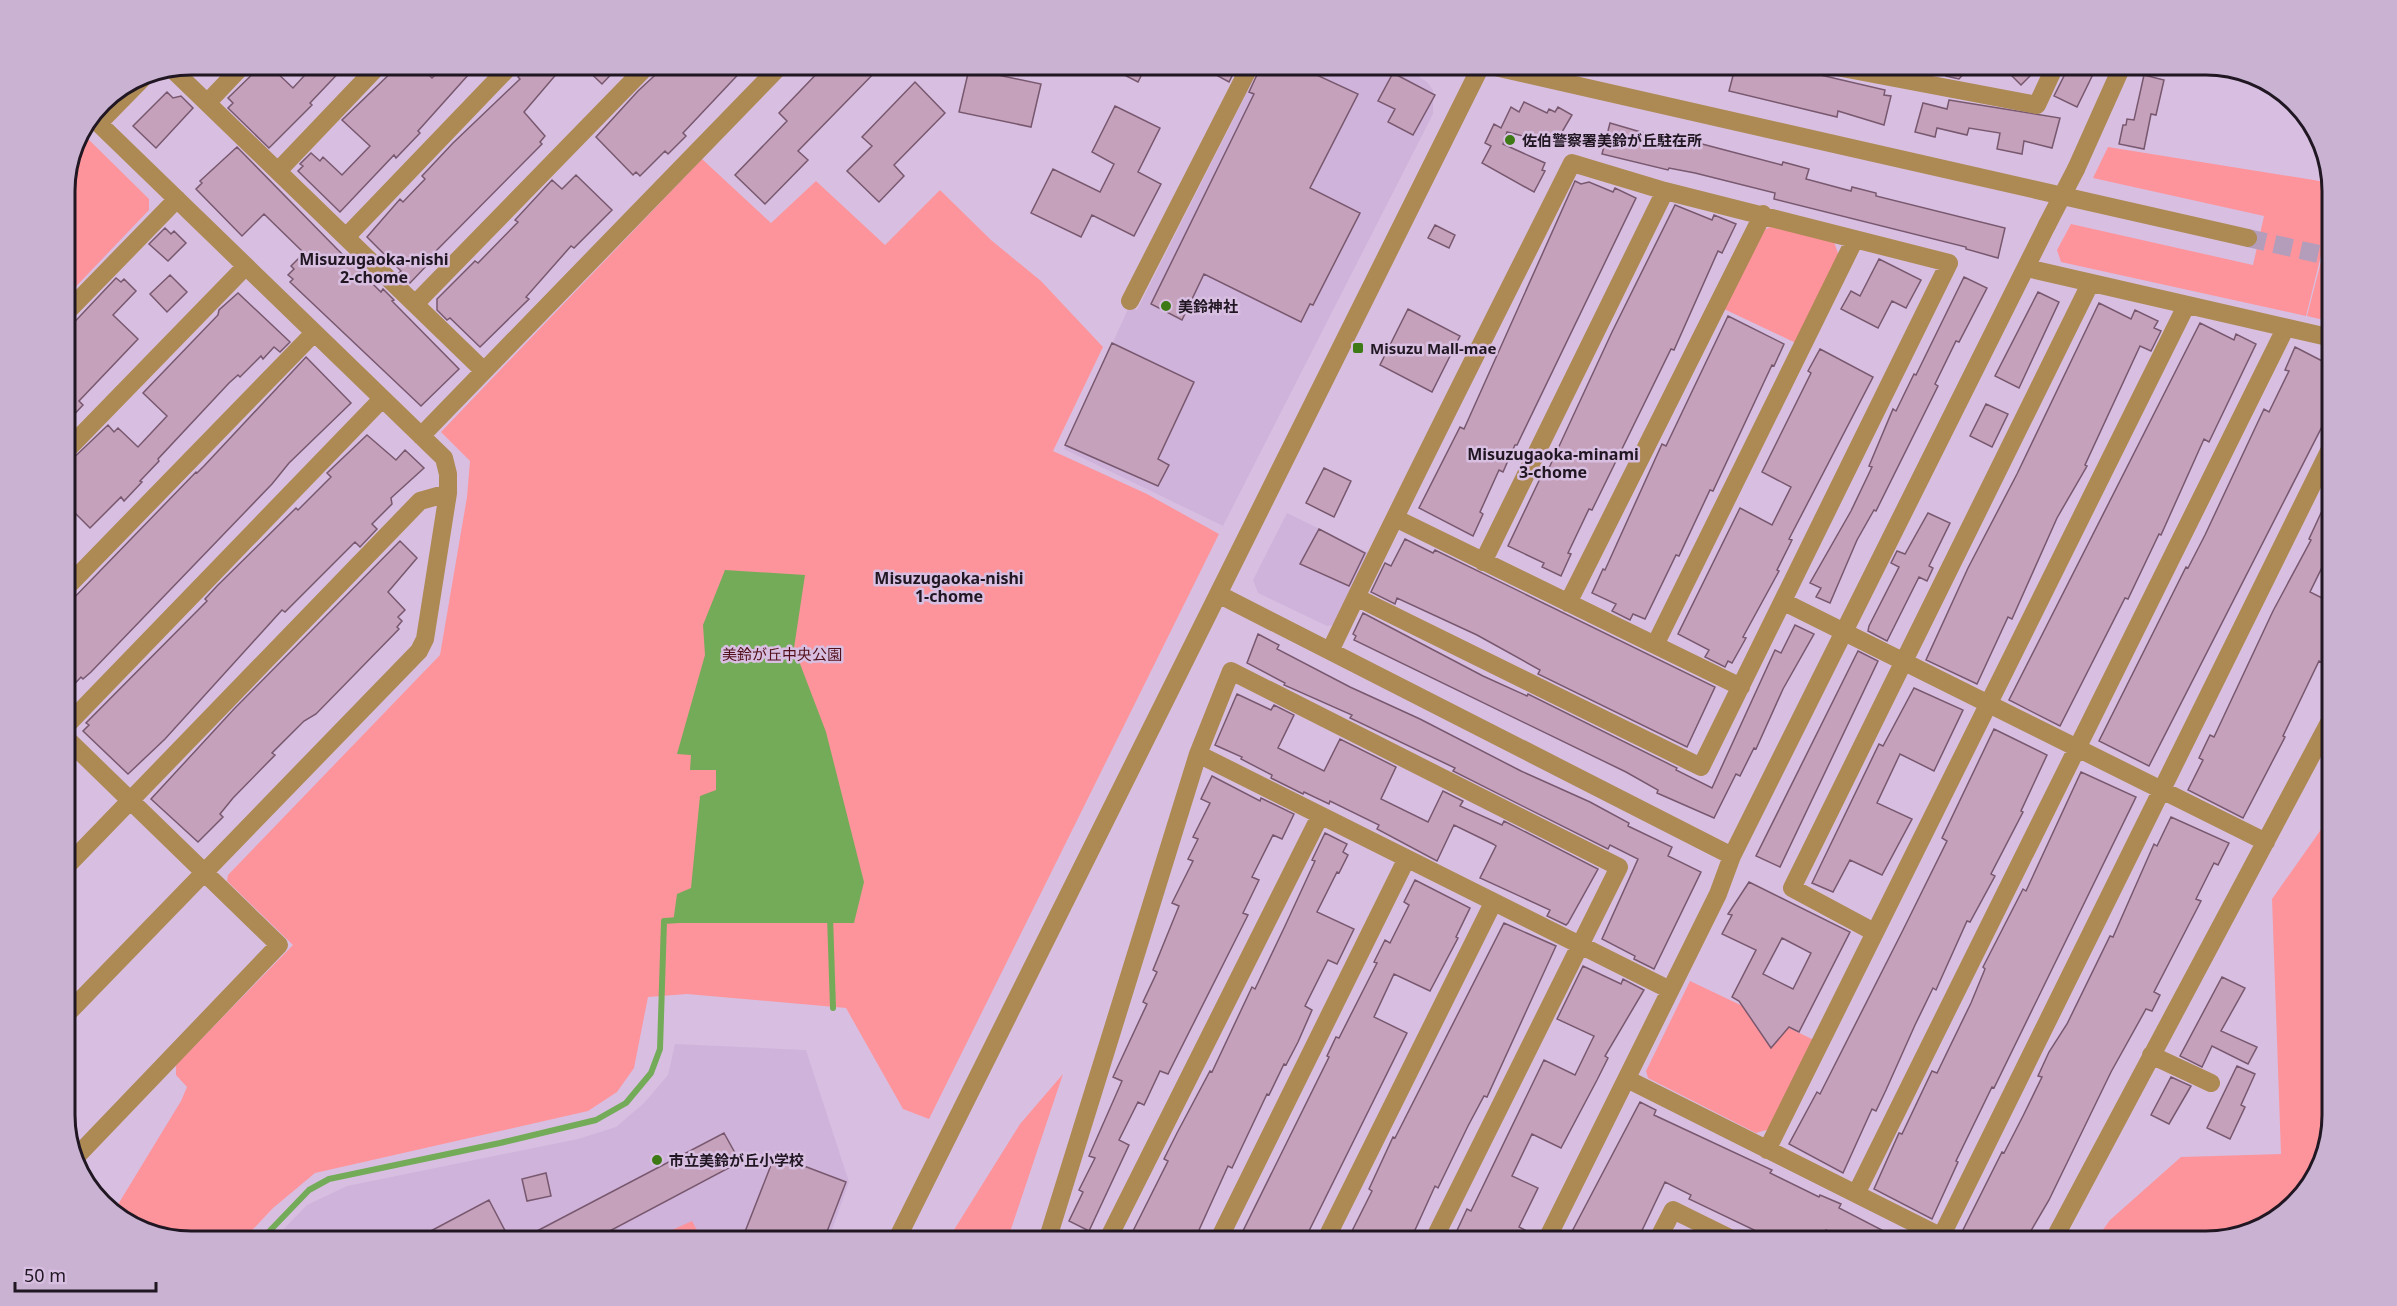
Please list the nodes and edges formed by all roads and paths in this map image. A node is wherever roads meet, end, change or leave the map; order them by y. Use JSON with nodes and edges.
{"nodes":[{"id":1,"x":234,"y":75,"type":"edge"},
{"id":2,"x":370,"y":75,"type":"edge"},
{"id":3,"x":501,"y":75,"type":"edge"},
{"id":4,"x":638,"y":75,"type":"edge"},
{"id":5,"x":771,"y":75,"type":"edge"},
{"id":6,"x":1245,"y":75,"type":"edge"},
{"id":7,"x":1477,"y":75,"type":"edge"},
{"id":8,"x":1530,"y":75,"type":"edge"},
{"id":9,"x":1900,"y":75,"type":"edge"},
{"id":10,"x":2051,"y":75,"type":"edge"},
{"id":11,"x":2118,"y":75,"type":"edge"},
{"id":12,"x":179,"y":76,"type":"edge"},
{"id":13,"x":208,"y":102,"type":"junction"},
{"id":14,"x":97,"y":122,"type":"edge"},
{"id":15,"x":278,"y":171,"type":"junction"},
{"id":16,"x":1665,"y":191,"type":"junction"},
{"id":17,"x":177,"y":200,"type":"junction"},
{"id":18,"x":1763,"y":214,"type":"junction"},
{"id":19,"x":346,"y":237,"type":"junction"},
{"id":20,"x":2248,"y":238,"type":"tunnel mouth"},
{"id":21,"x":1855,"y":239,"type":"junction"},
{"id":22,"x":244,"y":267,"type":"junction"},
{"id":23,"x":2027,"y":268,"type":"junction"},
{"id":24,"x":2090,"y":284,"type":"junction"},
{"id":25,"x":1130,"y":301,"type":"dead end"},
{"id":26,"x":75,"y":304,"type":"edge"},
{"id":27,"x":415,"y":304,"type":"junction"},
{"id":28,"x":2186,"y":306,"type":"junction"},
{"id":29,"x":2285,"y":329,"type":"junction"},
{"id":30,"x":314,"y":333,"type":"junction"},
{"id":31,"x":2322,"y":336,"type":"edge"},
{"id":32,"x":484,"y":371,"type":"junction"},
{"id":33,"x":382,"y":399,"type":"junction"},
{"id":34,"x":421,"y":436,"type":"junction"},
{"id":35,"x":75,"y":442,"type":"edge"},
{"id":36,"x":2322,"y":465,"type":"edge"},
{"id":37,"x":448,"y":493,"type":"junction"},
{"id":38,"x":1395,"y":518,"type":"junction"},
{"id":39,"x":1483,"y":562,"type":"junction"},
{"id":40,"x":75,"y":579,"type":"edge"},
{"id":41,"x":1218,"y":594,"type":"junction"},
{"id":42,"x":1356,"y":597,"type":"junction"},
{"id":43,"x":1784,"y":602,"type":"junction"},
{"id":44,"x":1568,"y":603,"type":"junction"},
{"id":45,"x":1846,"y":632,"type":"junction"},
{"id":46,"x":1654,"y":645,"type":"junction"},
{"id":47,"x":1330,"y":649,"type":"junction"},
{"id":48,"x":1904,"y":662,"type":"junction"},
{"id":49,"x":1741,"y":687,"type":"junction"},
{"id":50,"x":1990,"y":706,"type":"junction"},
{"id":51,"x":75,"y":717,"type":"edge"},
{"id":52,"x":2322,"y":736,"type":"edge"},
{"id":53,"x":75,"y":747,"type":"edge"},
{"id":54,"x":2076,"y":748,"type":"junction"},
{"id":55,"x":1198,"y":754,"type":"junction"},
{"id":56,"x":2162,"y":791,"type":"junction"},
{"id":57,"x":130,"y":800,"type":"junction"},
{"id":58,"x":1320,"y":816,"type":"junction"},
{"id":59,"x":2266,"y":842,"type":"junction"},
{"id":60,"x":1732,"y":856,"type":"junction"},
{"id":61,"x":75,"y":858,"type":"edge"},
{"id":62,"x":1406,"y":860,"type":"junction"},
{"id":63,"x":206,"y":872,"type":"junction"},
{"id":64,"x":1493,"y":903,"type":"junction"},
{"id":65,"x":1874,"y":932,"type":"junction"},
{"id":66,"x":1580,"y":946,"type":"junction"},
{"id":67,"x":1670,"y":990,"type":"junction"},
{"id":68,"x":75,"y":1006,"type":"edge"},
{"id":69,"x":2151,"y":1055,"type":"junction"},
{"id":70,"x":1627,"y":1079,"type":"junction"},
{"id":71,"x":2211,"y":1083,"type":"dead end"},
{"id":72,"x":1767,"y":1150,"type":"junction"},
{"id":73,"x":81,"y":1152,"type":"edge"},
{"id":74,"x":1856,"y":1194,"type":"junction"},
{"id":75,"x":901,"y":1231,"type":"edge"},
{"id":76,"x":1054,"y":1231,"type":"edge"},
{"id":77,"x":1112,"y":1231,"type":"edge"},
{"id":78,"x":1223,"y":1231,"type":"edge"},
{"id":79,"x":1330,"y":1231,"type":"edge"},
{"id":80,"x":1438,"y":1231,"type":"edge"},
{"id":81,"x":1551,"y":1231,"type":"edge"},
{"id":82,"x":1662,"y":1231,"type":"edge"},
{"id":83,"x":1714,"y":1231,"type":"edge"},
{"id":84,"x":1929,"y":1231,"type":"edge"},
{"id":85,"x":1949,"y":1231,"type":"edge"},
{"id":86,"x":2059,"y":1231,"type":"edge"}],
"edges":[{"from":1,"to":13,"type":"street"},
{"from":2,"to":15,"type":"street"},
{"from":3,"to":19,"type":"street"},
{"from":4,"to":27,"type":"street"},
{"from":5,"to":32,"type":"street"},
{"from":6,"to":25,"type":"street"},
{"from":7,"to":41,"type":"street"},
{"from":8,"to":20,"type":"street"},
{"from":9,"to":10,"type":"street"},
{"from":11,"to":23,"type":"street","bridge":true},
{"from":12,"to":13,"type":"street"},
{"from":13,"to":15,"type":"street"},
{"from":14,"to":17,"type":"street"},
{"from":15,"to":19,"type":"street"},
{"from":16,"to":18,"type":"street"},
{"from":16,"to":38,"type":"street"},
{"from":16,"to":39,"type":"street"},
{"from":17,"to":22,"type":"street"},
{"from":17,"to":26,"type":"street"},
{"from":18,"to":21,"type":"street"},
{"from":18,"to":44,"type":"street"},
{"from":19,"to":27,"type":"street"},
{"from":21,"to":43,"type":"street"},
{"from":21,"to":46,"type":"street"},
{"from":22,"to":30,"type":"street"},
{"from":22,"to":35,"type":"street"},
{"from":23,"to":24,"type":"street"},
{"from":23,"to":45,"type":"street"},
{"from":24,"to":28,"type":"street"},
{"from":24,"to":48,"type":"street"},
{"from":27,"to":32,"type":"street"},
{"from":28,"to":29,"type":"street"},
{"from":28,"to":50,"type":"street"},
{"from":29,"to":31,"type":"street"},
{"from":29,"to":54,"type":"street"},
{"from":30,"to":33,"type":"street"},
{"from":30,"to":40,"type":"street"},
{"from":32,"to":34,"type":"street"},
{"from":33,"to":34,"type":"street"},
{"from":33,"to":51,"type":"street"},
{"from":34,"to":37,"type":"street"},
{"from":36,"to":56,"type":"street"},
{"from":37,"to":57,"type":"street"},
{"from":37,"to":63,"type":"street"},
{"from":38,"to":39,"type":"street"},
{"from":38,"to":42,"type":"street"},
{"from":39,"to":44,"type":"street"},
{"from":41,"to":47,"type":"street"},
{"from":41,"to":75,"type":"street"},
{"from":42,"to":47,"type":"street"},
{"from":42,"to":49,"type":"street"},
{"from":43,"to":45,"type":"street"},
{"from":43,"to":49,"type":"street"},
{"from":44,"to":46,"type":"street"},
{"from":45,"to":48,"type":"street"},
{"from":45,"to":60,"type":"street"},
{"from":46,"to":49,"type":"street"},
{"from":47,"to":60,"type":"street"},
{"from":48,"to":50,"type":"street"},
{"from":48,"to":65,"type":"street"},
{"from":50,"to":54,"type":"street"},
{"from":50,"to":65,"type":"street"},
{"from":52,"to":59,"type":"street"},
{"from":53,"to":57,"type":"street"},
{"from":54,"to":56,"type":"street"},
{"from":54,"to":74,"type":"street"},
{"from":55,"to":58,"type":"street"},
{"from":55,"to":66,"type":"street"},
{"from":55,"to":76,"type":"street"},
{"from":56,"to":59,"type":"street"},
{"from":56,"to":85,"type":"street"},
{"from":57,"to":61,"type":"street"},
{"from":57,"to":63,"type":"street"},
{"from":58,"to":62,"type":"street"},
{"from":58,"to":77,"type":"street"},
{"from":59,"to":69,"type":"street"},
{"from":60,"to":67,"type":"street"},
{"from":62,"to":64,"type":"street"},
{"from":62,"to":78,"type":"street"},
{"from":63,"to":68,"type":"street"},
{"from":63,"to":73,"type":"street"},
{"from":64,"to":66,"type":"street"},
{"from":64,"to":79,"type":"street"},
{"from":65,"to":72,"type":"street"},
{"from":66,"to":67,"type":"street"},
{"from":66,"to":80,"type":"street"},
{"from":67,"to":70,"type":"street"},
{"from":69,"to":71,"type":"street"},
{"from":69,"to":86,"type":"street"},
{"from":70,"to":72,"type":"street"},
{"from":70,"to":81,"type":"street"},
{"from":72,"to":74,"type":"street"},
{"from":74,"to":84,"type":"street"},
{"from":82,"to":83,"type":"street"}]}
